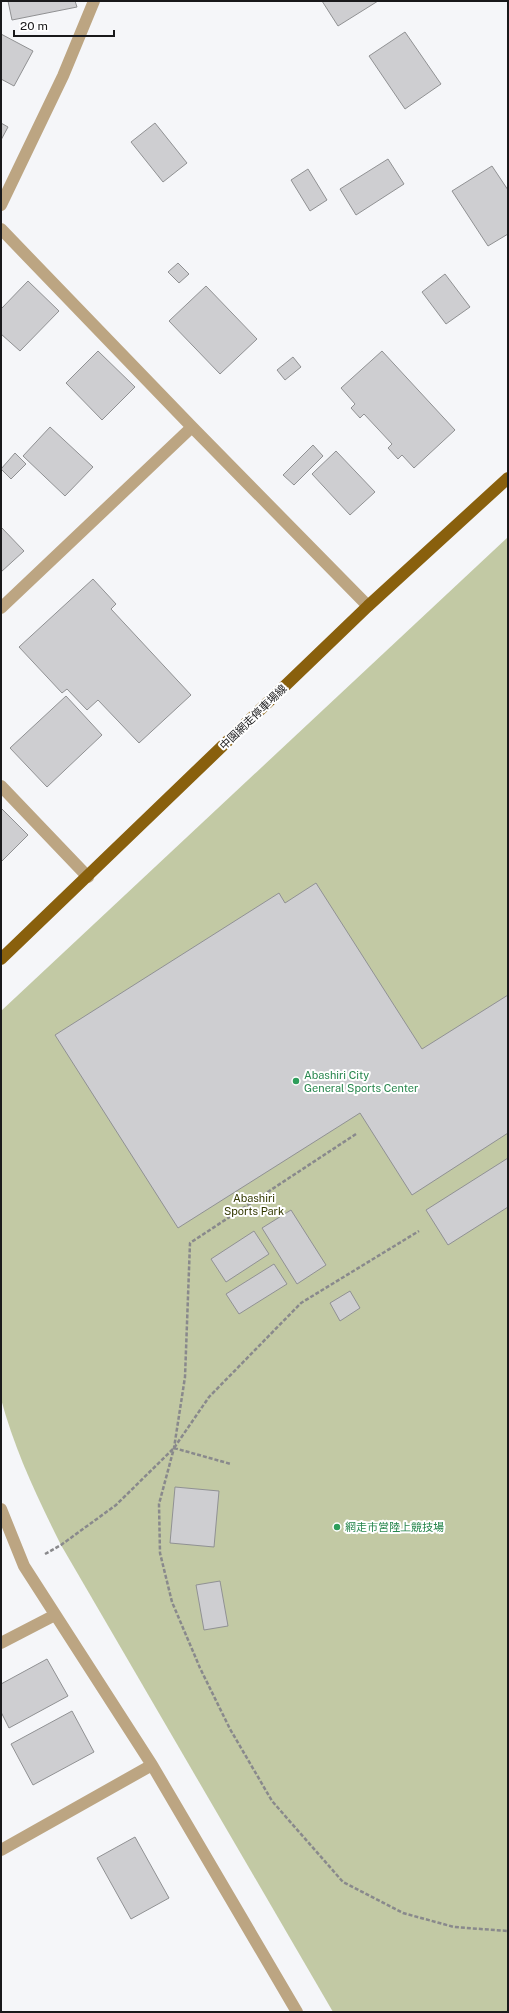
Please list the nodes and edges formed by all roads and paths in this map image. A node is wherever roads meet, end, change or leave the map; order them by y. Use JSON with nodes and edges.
{"nodes":[{"id":1,"x":94,"y":1,"type":"edge"},
{"id":2,"x":1,"y":205,"type":"edge"},
{"id":3,"x":1,"y":229,"type":"edge"},
{"id":4,"x":192,"y":427,"type":"junction"},
{"id":5,"x":508,"y":478,"type":"edge"},
{"id":6,"x":368,"y":606,"type":"junction"},
{"id":7,"x":1,"y":608,"type":"edge"},
{"id":8,"x":1,"y":786,"type":"edge"},
{"id":9,"x":88,"y":877,"type":"junction"},
{"id":10,"x":1,"y":959,"type":"edge"},
{"id":11,"x":356,"y":1134,"type":"dead end"},
{"id":12,"x":419,"y":1231,"type":"dead end"},
{"id":13,"x":174,"y":1448,"type":"junction"},
{"id":14,"x":231,"y":1464,"type":"dead end"},
{"id":15,"x":1,"y":1509,"type":"edge"},
{"id":16,"x":24,"y":1566,"type":"junction"},
{"id":17,"x":55,"y":1615,"type":"junction"},
{"id":18,"x":1,"y":1643,"type":"edge"},
{"id":19,"x":152,"y":1765,"type":"junction"},
{"id":20,"x":1,"y":1850,"type":"edge"},
{"id":21,"x":508,"y":1931,"type":"edge"},
{"id":22,"x":297,"y":2012,"type":"edge"}],
"edges":[{"from":1,"to":2,"type":"street"},
{"from":3,"to":4,"type":"street"},
{"from":4,"to":6,"type":"street"},
{"from":4,"to":7,"type":"street"},
{"from":5,"to":6,"type":"main road","name":"中園網走停車場線"},
{"from":6,"to":9,"type":"main road","name":"中園網走停車場線"},
{"from":8,"to":9,"type":"street"},
{"from":9,"to":10,"type":"main road","name":"中園網走停車場線"},
{"from":11,"to":13,"type":"path"},
{"from":12,"to":13,"type":"path"},
{"from":13,"to":14,"type":"path"},
{"from":13,"to":16,"type":"path"},
{"from":13,"to":21,"type":"path"},
{"from":15,"to":16,"type":"street"},
{"from":16,"to":17,"type":"street"},
{"from":17,"to":18,"type":"street"},
{"from":17,"to":19,"type":"street"},
{"from":19,"to":20,"type":"street"},
{"from":19,"to":22,"type":"street"}]}
